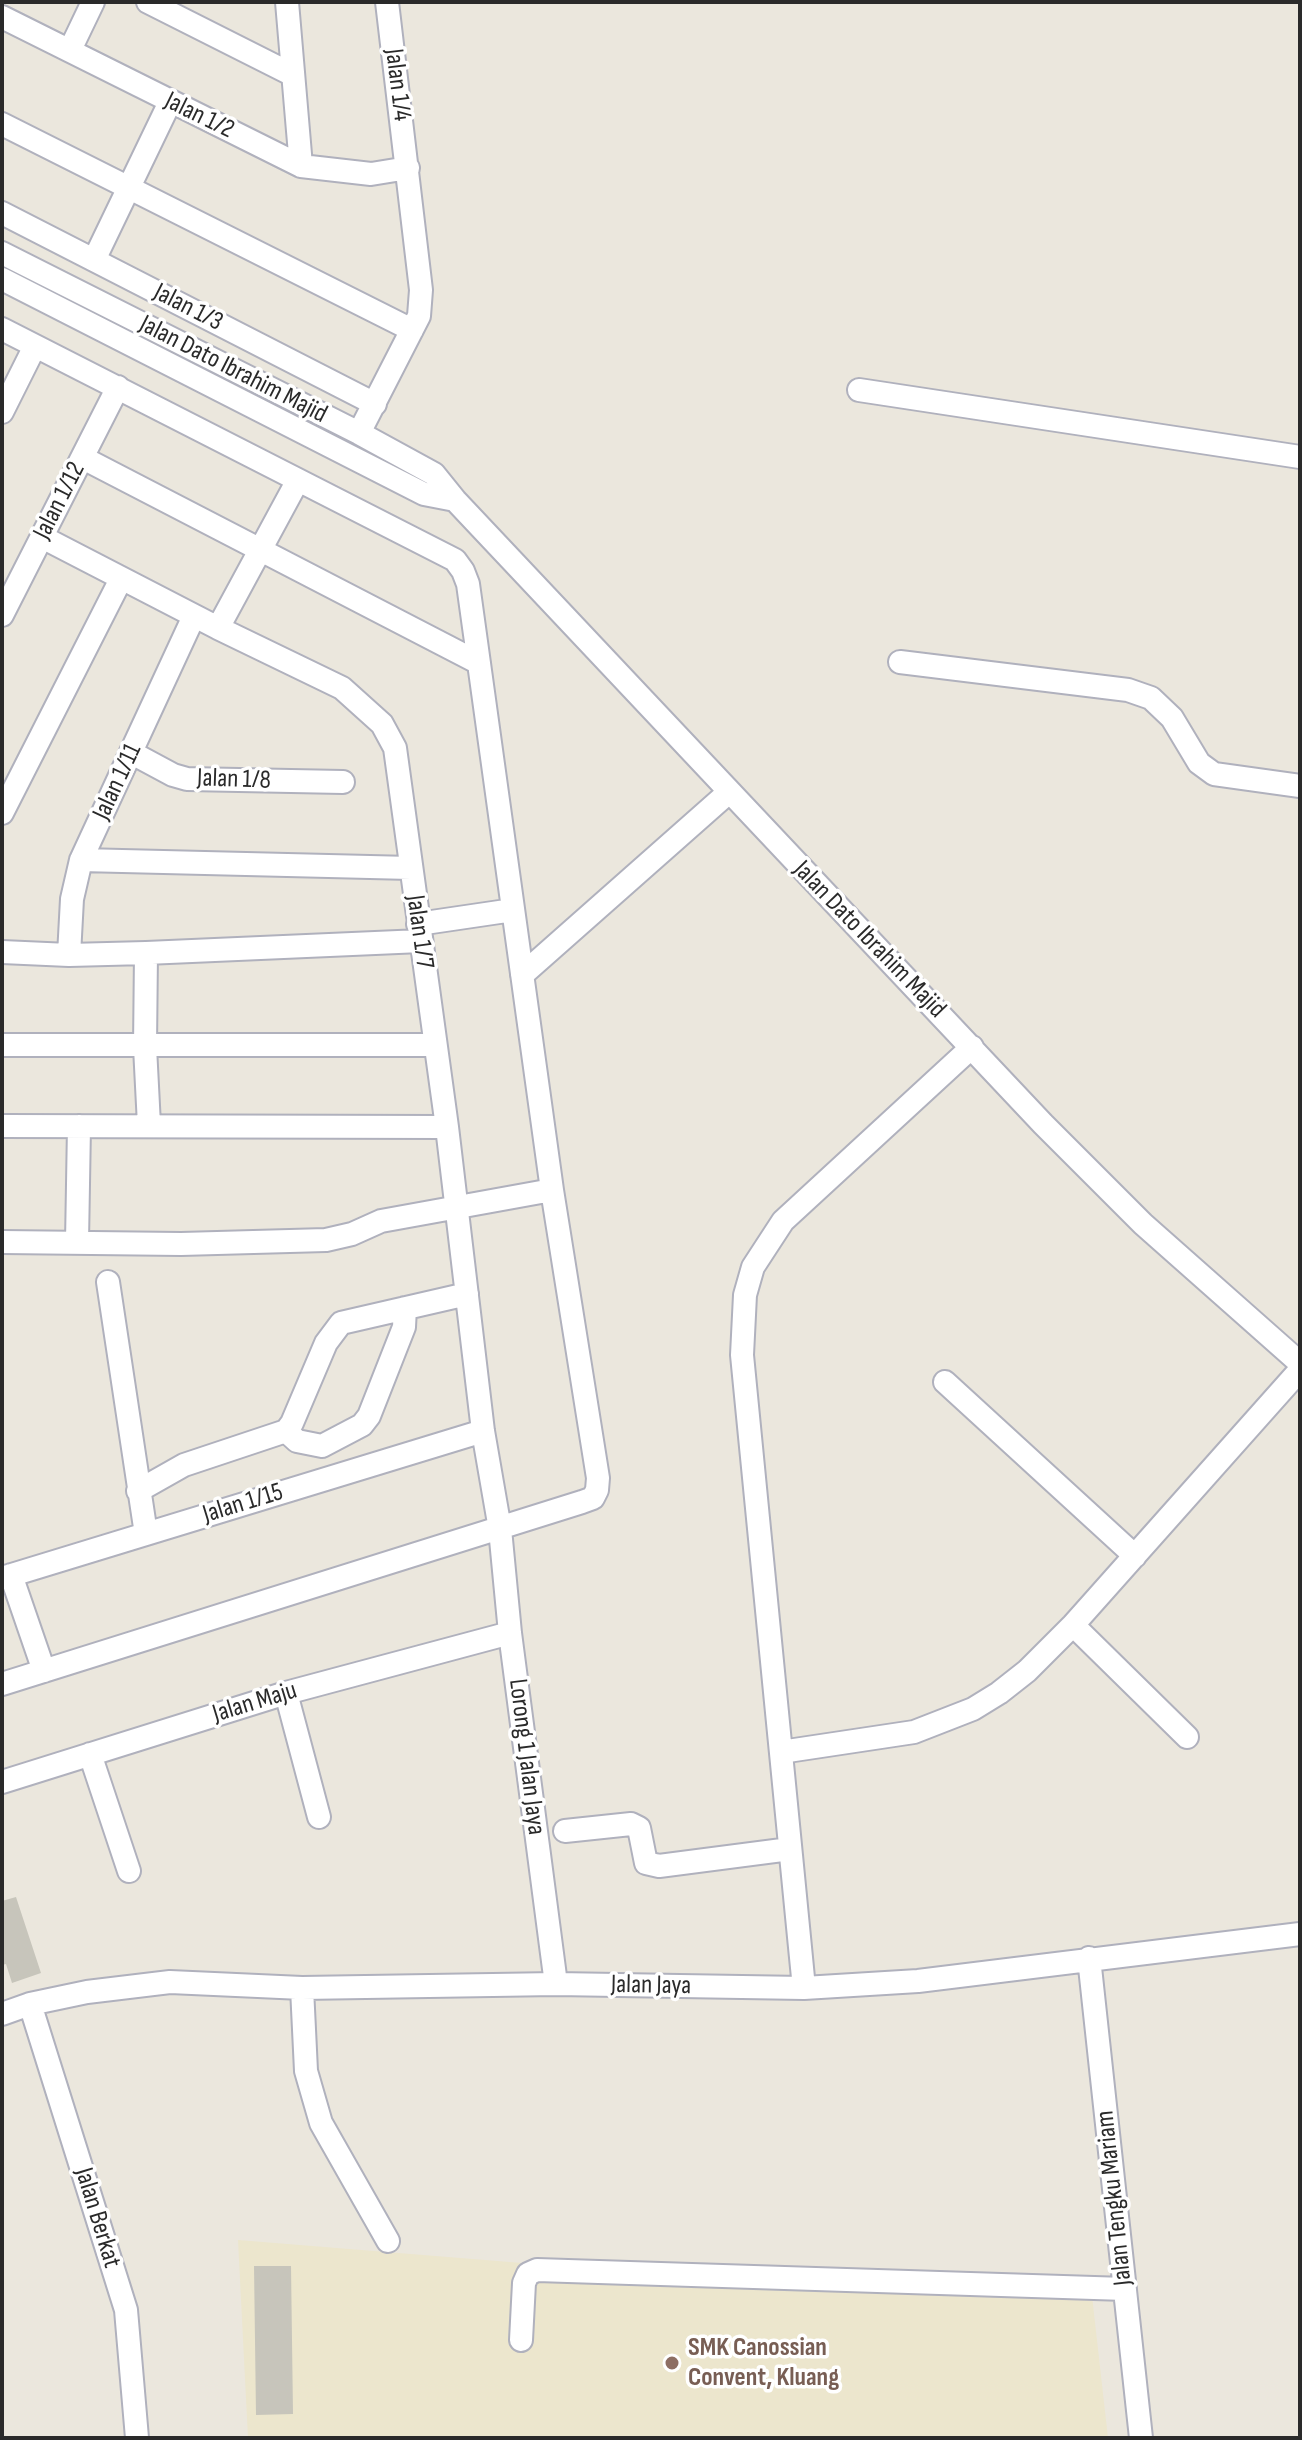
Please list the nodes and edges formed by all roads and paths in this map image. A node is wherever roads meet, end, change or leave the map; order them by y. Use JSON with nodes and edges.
{"nodes":[{"id":1,"x":93,"y":2,"type":"edge"},
{"id":2,"x":148,"y":2,"type":"edge"},
{"id":3,"x":287,"y":2,"type":"edge"},
{"id":4,"x":387,"y":2,"type":"edge"},
{"id":5,"x":2,"y":17,"type":"edge"},
{"id":6,"x":70,"y":50,"type":"junction"},
{"id":7,"x":293,"y":75,"type":"junction"},
{"id":8,"x":170,"y":102,"type":"junction"},
{"id":9,"x":2,"y":124,"type":"edge"},
{"id":10,"x":301,"y":166,"type":"junction"},
{"id":11,"x":408,"y":168,"type":"junction"},
{"id":12,"x":129,"y":188,"type":"junction"},
{"id":13,"x":2,"y":213,"type":"edge"},
{"id":14,"x":2,"y":253,"type":"edge"},
{"id":15,"x":94,"y":260,"type":"junction"},
{"id":16,"x":2,"y":279,"type":"edge"},
{"id":17,"x":2,"y":329,"type":"edge"},
{"id":18,"x":412,"y":330,"type":"junction"},
{"id":19,"x":35,"y":346,"type":"junction"},
{"id":20,"x":118,"y":387,"type":"junction"},
{"id":21,"x":859,"y":390,"type":"dead end"},
{"id":22,"x":375,"y":404,"type":"junction"},
{"id":23,"x":2,"y":412,"type":"edge"},
{"id":24,"x":359,"y":433,"type":"junction"},
{"id":25,"x":1300,"y":457,"type":"edge"},
{"id":26,"x":83,"y":458,"type":"junction"},
{"id":27,"x":298,"y":480,"type":"junction"},
{"id":28,"x":455,"y":500,"type":"junction"},
{"id":29,"x":42,"y":537,"type":"junction"},
{"id":30,"x":260,"y":549,"type":"junction"},
{"id":31,"x":121,"y":579,"type":"junction"},
{"id":32,"x":2,"y":615,"type":"edge"},
{"id":33,"x":194,"y":616,"type":"junction"},
{"id":34,"x":218,"y":628,"type":"junction"},
{"id":35,"x":900,"y":662,"type":"dead end"},
{"id":36,"x":479,"y":663,"type":"junction"},
{"id":37,"x":132,"y":753,"type":"junction"},
{"id":38,"x":343,"y":782,"type":"dead end"},
{"id":39,"x":1300,"y":786,"type":"edge"},
{"id":40,"x":729,"y":792,"type":"junction"},
{"id":41,"x":2,"y":813,"type":"edge"},
{"id":42,"x":81,"y":860,"type":"junction"},
{"id":43,"x":411,"y":868,"type":"junction"},
{"id":44,"x":513,"y":910,"type":"junction"},
{"id":45,"x":420,"y":933,"type":"junction"},
{"id":46,"x":2,"y":952,"type":"edge"},
{"id":47,"x":146,"y":953,"type":"junction"},
{"id":48,"x":69,"y":955,"type":"junction"},
{"id":49,"x":522,"y":975,"type":"junction"},
{"id":50,"x":2,"y":1045,"type":"edge"},
{"id":51,"x":435,"y":1045,"type":"junction"},
{"id":52,"x":145,"y":1047,"type":"junction"},
{"id":53,"x":972,"y":1047,"type":"junction"},
{"id":54,"x":149,"y":1125,"type":"junction"},
{"id":55,"x":2,"y":1126,"type":"edge"},
{"id":56,"x":79,"y":1126,"type":"junction"},
{"id":57,"x":447,"y":1127,"type":"junction"},
{"id":58,"x":552,"y":1190,"type":"junction"},
{"id":59,"x":457,"y":1208,"type":"junction"},
{"id":60,"x":2,"y":1242,"type":"edge"},
{"id":61,"x":77,"y":1242,"type":"junction"},
{"id":62,"x":108,"y":1282,"type":"dead end"},
{"id":63,"x":467,"y":1294,"type":"junction"},
{"id":64,"x":405,"y":1308,"type":"junction"},
{"id":65,"x":1300,"y":1363,"type":"edge"},
{"id":66,"x":1300,"y":1370,"type":"edge"},
{"id":67,"x":945,"y":1382,"type":"dead end"},
{"id":68,"x":286,"y":1431,"type":"junction"},
{"id":69,"x":483,"y":1431,"type":"junction"},
{"id":70,"x":138,"y":1491,"type":"junction"},
{"id":71,"x":500,"y":1529,"type":"junction"},
{"id":72,"x":146,"y":1534,"type":"junction"},
{"id":73,"x":1135,"y":1556,"type":"junction"},
{"id":74,"x":6,"y":1576,"type":"edge"},
{"id":75,"x":1073,"y":1625,"type":"junction"},
{"id":76,"x":510,"y":1633,"type":"junction"},
{"id":77,"x":44,"y":1671,"type":"junction"},
{"id":78,"x":2,"y":1684,"type":"edge"},
{"id":79,"x":286,"y":1693,"type":"junction"},
{"id":80,"x":1187,"y":1737,"type":"dead end"},
{"id":81,"x":781,"y":1752,"type":"junction"},
{"id":82,"x":90,"y":1754,"type":"junction"},
{"id":83,"x":2,"y":1782,"type":"edge"},
{"id":84,"x":319,"y":1817,"type":"dead end"},
{"id":85,"x":565,"y":1831,"type":"dead end"},
{"id":86,"x":790,"y":1849,"type":"junction"},
{"id":87,"x":129,"y":1871,"type":"dead end"},
{"id":88,"x":1300,"y":1934,"type":"edge"},
{"id":89,"x":1089,"y":1958,"type":"junction"},
{"id":90,"x":556,"y":1984,"type":"junction"},
{"id":91,"x":302,"y":1988,"type":"junction"},
{"id":92,"x":804,"y":1988,"type":"junction"},
{"id":93,"x":30,"y":2004,"type":"junction"},
{"id":94,"x":2,"y":2014,"type":"edge"},
{"id":95,"x":388,"y":2241,"type":"dead end"},
{"id":96,"x":1125,"y":2289,"type":"junction"},
{"id":97,"x":521,"y":2340,"type":"dead end"},
{"id":98,"x":137,"y":2438,"type":"edge"},
{"id":99,"x":1141,"y":2438,"type":"edge"}],
"edges":[{"from":1,"to":6,"type":"street"},
{"from":2,"to":7,"type":"street"},
{"from":3,"to":7,"type":"street"},
{"from":4,"to":11,"type":"street","name":"Jalan 1/4"},
{"from":5,"to":6,"type":"street","name":"Jalan 1/2"},
{"from":6,"to":8,"type":"street","name":"Jalan 1/2"},
{"from":7,"to":10,"type":"street"},
{"from":8,"to":10,"type":"street","name":"Jalan 1/2"},
{"from":8,"to":12,"type":"street"},
{"from":9,"to":12,"type":"street"},
{"from":10,"to":11,"type":"street","name":"Jalan 1/2"},
{"from":11,"to":18,"type":"street","name":"Jalan 1/4"},
{"from":12,"to":15,"type":"street"},
{"from":12,"to":18,"type":"street"},
{"from":13,"to":15,"type":"street","name":"Jalan 1/3"},
{"from":14,"to":24,"type":"street","name":"Jalan Dato Ibrahim Majid"},
{"from":15,"to":22,"type":"street","name":"Jalan 1/3"},
{"from":16,"to":28,"type":"street","name":"Jalan Dato Ibrahim Majid"},
{"from":17,"to":19,"type":"street"},
{"from":18,"to":22,"type":"street","name":"Jalan 1/4"},
{"from":19,"to":20,"type":"street"},
{"from":19,"to":23,"type":"street"},
{"from":20,"to":26,"type":"street","name":"Jalan 1/12"},
{"from":20,"to":27,"type":"street"},
{"from":21,"to":25,"type":"street"},
{"from":22,"to":24,"type":"street","name":"Jalan 1/4"},
{"from":24,"to":28,"type":"street","name":"Jalan Dato Ibrahim Majid"},
{"from":26,"to":29,"type":"street","name":"Jalan 1/12"},
{"from":26,"to":30,"type":"street"},
{"from":27,"to":30,"type":"street"},
{"from":27,"to":36,"type":"street"},
{"from":28,"to":40,"type":"street","name":"Jalan Dato Ibrahim Majid"},
{"from":29,"to":31,"type":"street","name":"Jalan 1/7"},
{"from":29,"to":32,"type":"street","name":"Jalan 1/12"},
{"from":30,"to":34,"type":"street"},
{"from":30,"to":36,"type":"street"},
{"from":31,"to":33,"type":"street","name":"Jalan 1/7"},
{"from":31,"to":41,"type":"street"},
{"from":33,"to":34,"type":"street","name":"Jalan 1/7"},
{"from":33,"to":37,"type":"street","name":"Jalan 1/11"},
{"from":34,"to":43,"type":"street","name":"Jalan 1/7"},
{"from":35,"to":39,"type":"street"},
{"from":36,"to":44,"type":"street"},
{"from":37,"to":38,"type":"street","name":"Jalan 1/8"},
{"from":37,"to":42,"type":"street","name":"Jalan 1/11"},
{"from":40,"to":49,"type":"street"},
{"from":40,"to":53,"type":"street","name":"Jalan Dato Ibrahim Majid"},
{"from":42,"to":43,"type":"street"},
{"from":42,"to":48,"type":"street","name":"Jalan 1/11"},
{"from":43,"to":45,"type":"street","name":"Jalan 1/7"},
{"from":44,"to":45,"type":"street"},
{"from":44,"to":49,"type":"street"},
{"from":45,"to":47,"type":"street"},
{"from":45,"to":51,"type":"street","name":"Jalan 1/7"},
{"from":46,"to":48,"type":"street"},
{"from":47,"to":48,"type":"street"},
{"from":47,"to":52,"type":"street"},
{"from":49,"to":58,"type":"street"},
{"from":50,"to":52,"type":"street"},
{"from":51,"to":52,"type":"street"},
{"from":51,"to":57,"type":"street","name":"Jalan 1/7"},
{"from":52,"to":54,"type":"street"},
{"from":53,"to":65,"type":"street","name":"Jalan Dato Ibrahim Majid"},
{"from":53,"to":81,"type":"street"},
{"from":54,"to":56,"type":"street"},
{"from":54,"to":57,"type":"street"},
{"from":55,"to":56,"type":"street"},
{"from":56,"to":61,"type":"street"},
{"from":57,"to":59,"type":"street","name":"Jalan 1/7"},
{"from":58,"to":59,"type":"street"},
{"from":58,"to":71,"type":"street"},
{"from":59,"to":61,"type":"street"},
{"from":59,"to":63,"type":"street","name":"Jalan 1/7"},
{"from":60,"to":61,"type":"street"},
{"from":62,"to":70,"type":"street"},
{"from":63,"to":64,"type":"street"},
{"from":63,"to":69,"type":"street","name":"Jalan 1/7"},
{"from":64,"to":68,"type":"street"},
{"from":64,"to":68,"type":"street"},
{"from":66,"to":73,"type":"street"},
{"from":67,"to":73,"type":"street"},
{"from":68,"to":70,"type":"street"},
{"from":69,"to":71,"type":"street","name":"Jalan 1/7"},
{"from":69,"to":72,"type":"street","name":"Jalan 1/15"},
{"from":70,"to":72,"type":"street"},
{"from":71,"to":76,"type":"street","name":"Lorong 1 Jalan Jaya"},
{"from":71,"to":77,"type":"street"},
{"from":72,"to":74,"type":"street","name":"Jalan 1/15"},
{"from":73,"to":75,"type":"street"},
{"from":74,"to":77,"type":"street"},
{"from":75,"to":80,"type":"street"},
{"from":75,"to":81,"type":"street"},
{"from":76,"to":79,"type":"street","name":"Jalan Maju"},
{"from":76,"to":90,"type":"street","name":"Lorong 1 Jalan Jaya"},
{"from":77,"to":78,"type":"street"},
{"from":79,"to":82,"type":"street","name":"Jalan Maju"},
{"from":79,"to":84,"type":"street"},
{"from":81,"to":86,"type":"street"},
{"from":82,"to":83,"type":"street","name":"Jalan Maju"},
{"from":82,"to":87,"type":"street"},
{"from":85,"to":86,"type":"street"},
{"from":86,"to":92,"type":"street"},
{"from":88,"to":89,"type":"street","name":"Jalan Jaya"},
{"from":89,"to":92,"type":"street","name":"Jalan Jaya"},
{"from":89,"to":96,"type":"street","name":"Jalan Tengku Mariam"},
{"from":90,"to":91,"type":"street","name":"Jalan Jaya"},
{"from":90,"to":92,"type":"street","name":"Jalan Jaya"},
{"from":91,"to":93,"type":"street","name":"Jalan Jaya"},
{"from":91,"to":95,"type":"street"},
{"from":93,"to":94,"type":"street","name":"Jalan Jaya"},
{"from":93,"to":98,"type":"street","name":"Jalan Berkat"},
{"from":96,"to":97,"type":"street"},
{"from":96,"to":99,"type":"street","name":"Jalan Tengku Mariam"}]}
